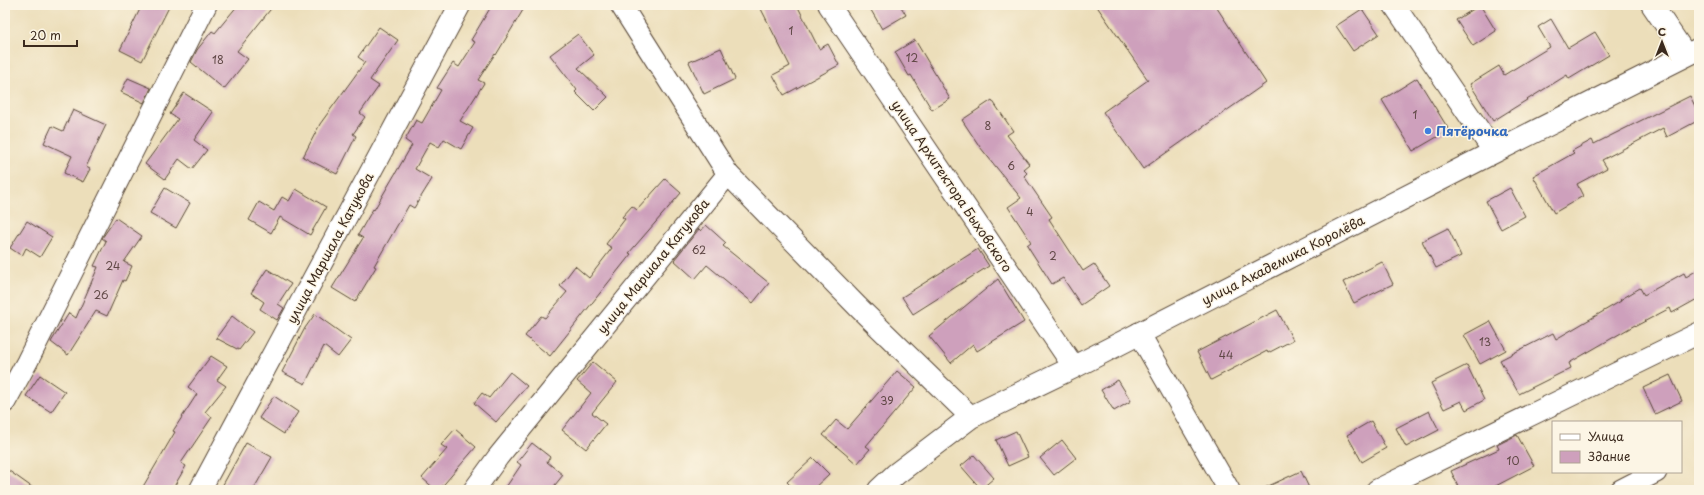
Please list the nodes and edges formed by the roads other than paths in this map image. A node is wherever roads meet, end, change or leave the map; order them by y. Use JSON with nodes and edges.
{"nodes":[{"id":1,"x":206,"y":5,"type":"edge"},
{"id":2,"x":460,"y":5,"type":"edge"},
{"id":3,"x":621,"y":5,"type":"edge"},
{"id":4,"x":829,"y":5,"type":"edge"},
{"id":5,"x":1394,"y":5,"type":"edge"},
{"id":6,"x":1652,"y":5,"type":"edge"},
{"id":7,"x":1693,"y":52,"type":"edge"},
{"id":8,"x":1494,"y":152,"type":"junction"},
{"id":9,"x":728,"y":174,"type":"junction"},
{"id":10,"x":1139,"y":333,"type":"junction"},
{"id":11,"x":1699,"y":333,"type":"edge"},
{"id":12,"x":1074,"y":367,"type":"junction"},
{"id":13,"x":5,"y":402,"type":"edge"},
{"id":14,"x":971,"y":417,"type":"junction"},
{"id":15,"x":1216,"y":468,"type":"junction"},
{"id":16,"x":1654,"y":473,"type":"edge"},
{"id":17,"x":200,"y":490,"type":"edge"},
{"id":18,"x":474,"y":490,"type":"edge"},
{"id":19,"x":879,"y":490,"type":"edge"},
{"id":20,"x":1212,"y":490,"type":"edge"},
{"id":21,"x":1229,"y":490,"type":"edge"},
{"id":22,"x":1377,"y":490,"type":"edge"},
{"id":23,"x":1621,"y":490,"type":"edge"}],
"edges":[{"from":1,"to":13,"type":"street"},
{"from":2,"to":17,"type":"street","name":"улица Маршала Катукова"},
{"from":3,"to":9,"type":"street"},
{"from":4,"to":12,"type":"street","name":"улица Архитектора Быховского"},
{"from":5,"to":8,"type":"street"},
{"from":6,"to":7,"type":"street"},
{"from":7,"to":8,"type":"street","name":"улица Академика Королёва"},
{"from":8,"to":10,"type":"street","name":"улица Академика Королёва"},
{"from":9,"to":14,"type":"street"},
{"from":9,"to":18,"type":"street","name":"улица Маршала Катукова"},
{"from":10,"to":12,"type":"street","name":"улица Академика Королёва"},
{"from":10,"to":15,"type":"street"},
{"from":11,"to":22,"type":"street"},
{"from":12,"to":14,"type":"street","name":"улица Академика Королёва"},
{"from":14,"to":19,"type":"street","name":"улица Академика Королёва"},
{"from":15,"to":20,"type":"street"},
{"from":15,"to":21,"type":"street"},
{"from":16,"to":23,"type":"street"}]}
